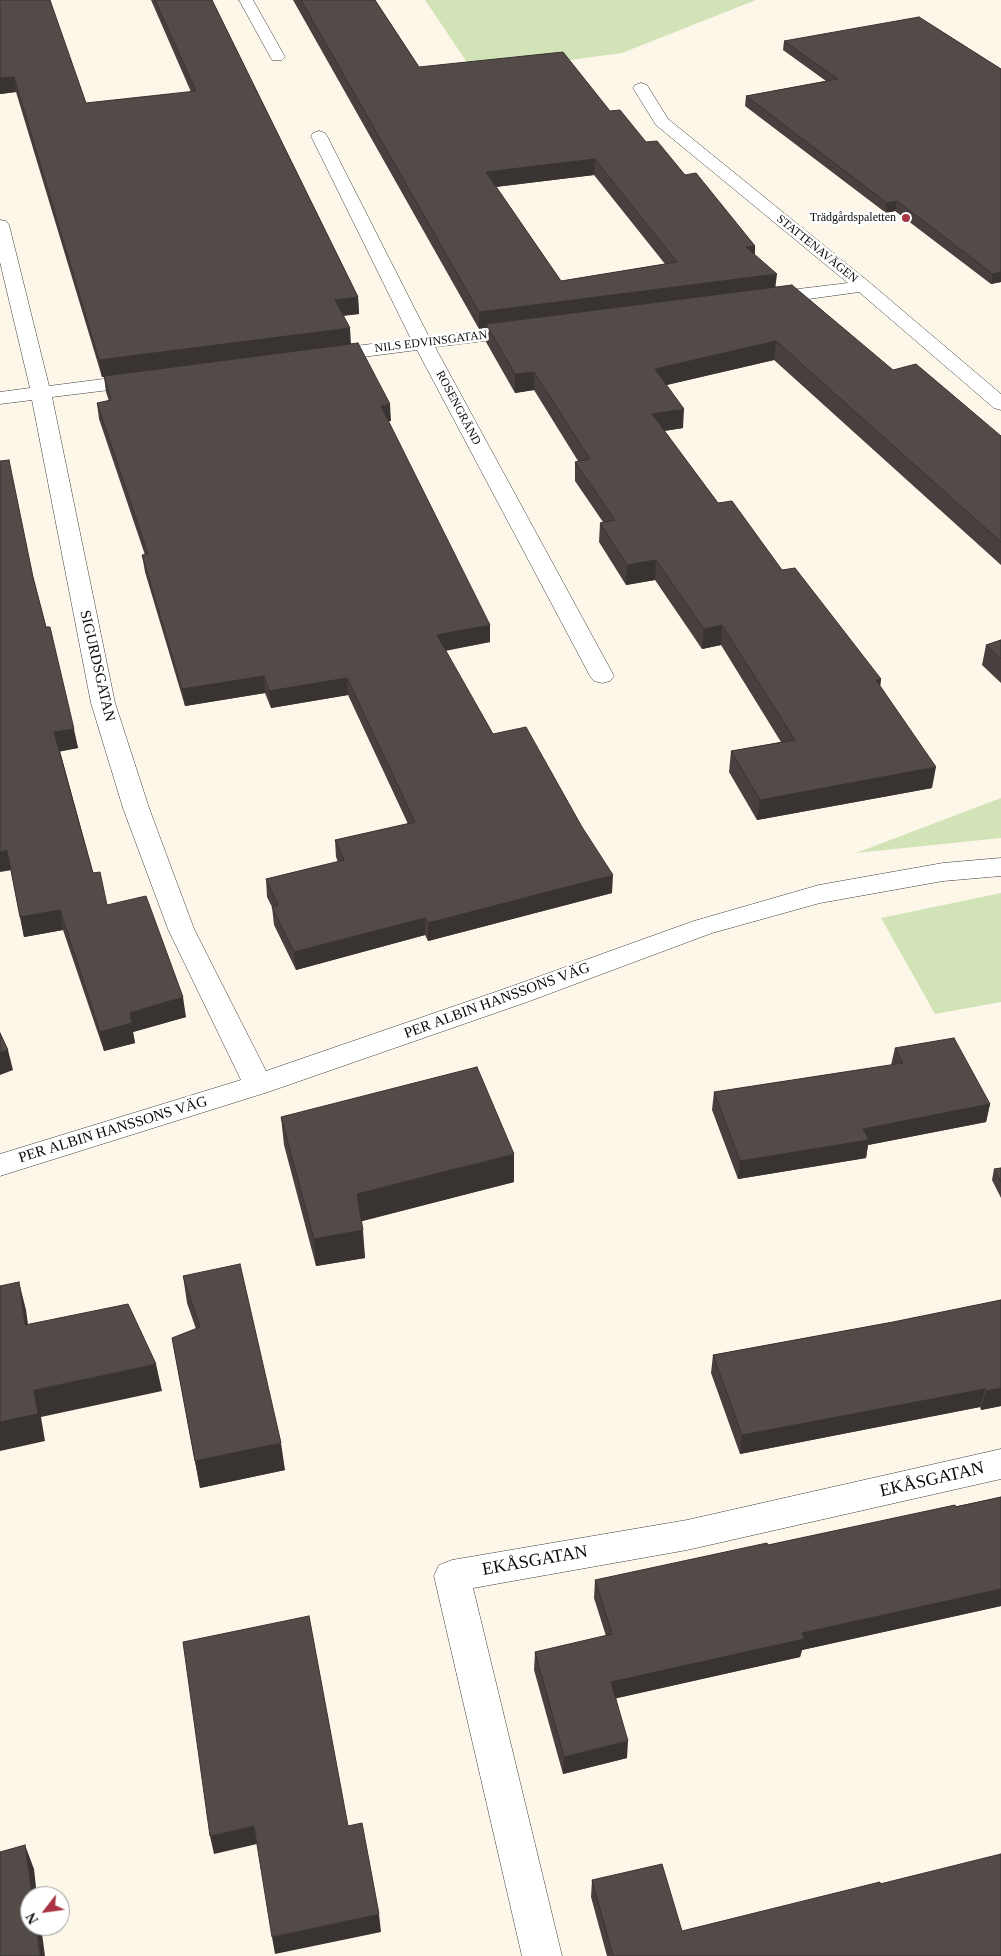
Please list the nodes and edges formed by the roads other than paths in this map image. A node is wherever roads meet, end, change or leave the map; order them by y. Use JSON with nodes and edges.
{"nodes":[{"id":1,"x":246,"y":0,"type":"edge"},
{"id":2,"x":276,"y":57,"type":"dead end"},
{"id":3,"x":641,"y":88,"type":"dead end"},
{"id":4,"x":319,"y":136,"type":"dead end"},
{"id":5,"x":0,"y":225,"type":"edge"},
{"id":6,"x":863,"y":286,"type":"junction"},
{"id":7,"x":746,"y":302,"type":"edge"},
{"id":8,"x":540,"y":328,"type":"edge"},
{"id":9,"x":423,"y":343,"type":"junction"},
{"id":10,"x":306,"y":358,"type":"edge"},
{"id":11,"x":158,"y":378,"type":"edge"},
{"id":12,"x":41,"y":393,"type":"junction"},
{"id":13,"x":0,"y":398,"type":"edge"},
{"id":14,"x":1001,"y":404,"type":"edge"},
{"id":15,"x":602,"y":676,"type":"dead end"},
{"id":16,"x":1001,"y":867,"type":"edge"},
{"id":17,"x":258,"y":1085,"type":"junction"},
{"id":18,"x":0,"y":1165,"type":"edge"},
{"id":19,"x":1001,"y":1464,"type":"edge"},
{"id":20,"x":542,"y":1956,"type":"edge"}],
"edges":[{"from":1,"to":2,"type":"street"},
{"from":3,"to":6,"type":"street","name":"STATTENAVÄGEN"},
{"from":4,"to":9,"type":"street","name":"ROSENGRÄND"},
{"from":5,"to":12,"type":"street","name":"SIGURDSGATAN"},
{"from":6,"to":7,"type":"street"},
{"from":6,"to":14,"type":"street","name":"STATTENAVÄGEN"},
{"from":8,"to":9,"type":"street","name":"NILS EDVINSGATAN"},
{"from":9,"to":10,"type":"street","name":"NILS EDVINSGATAN"},
{"from":9,"to":15,"type":"street","name":"ROSENGRÄND"},
{"from":11,"to":12,"type":"street"},
{"from":12,"to":13,"type":"street"},
{"from":12,"to":17,"type":"street","name":"SIGURDSGATAN"},
{"from":16,"to":17,"type":"street","name":"PER ALBIN HANSSONS VÄG"},
{"from":17,"to":18,"type":"street","name":"PER ALBIN HANSSONS VÄG"},
{"from":19,"to":20,"type":"street","name":"EKÅSGATAN"}]}
